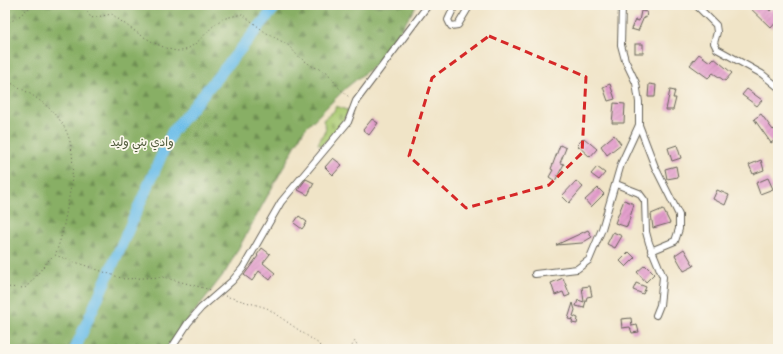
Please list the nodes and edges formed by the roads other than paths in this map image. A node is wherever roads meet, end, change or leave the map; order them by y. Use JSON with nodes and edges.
{"nodes":[{"id":1,"x":428,"y":5,"type":"edge"},
{"id":2,"x":455,"y":5,"type":"edge"},
{"id":3,"x":470,"y":5,"type":"edge"},
{"id":4,"x":622,"y":5,"type":"edge"},
{"id":5,"x":696,"y":5,"type":"edge"},
{"id":6,"x":778,"y":87,"type":"edge"},
{"id":7,"x":639,"y":125,"type":"junction"},
{"id":8,"x":616,"y":184,"type":"junction"},
{"id":9,"x":651,"y":251,"type":"junction"},
{"id":10,"x":535,"y":274,"type":"dead end"},
{"id":11,"x":656,"y":315,"type":"dead end"},
{"id":12,"x":171,"y":349,"type":"edge"}],
"edges":[{"from":1,"to":12,"type":"street"},
{"from":2,"to":3,"type":"street"},
{"from":4,"to":7,"type":"street"},
{"from":5,"to":6,"type":"street"},
{"from":7,"to":8,"type":"street"},
{"from":7,"to":9,"type":"street"},
{"from":8,"to":9,"type":"street"},
{"from":8,"to":10,"type":"street"},
{"from":9,"to":11,"type":"street"}]}
